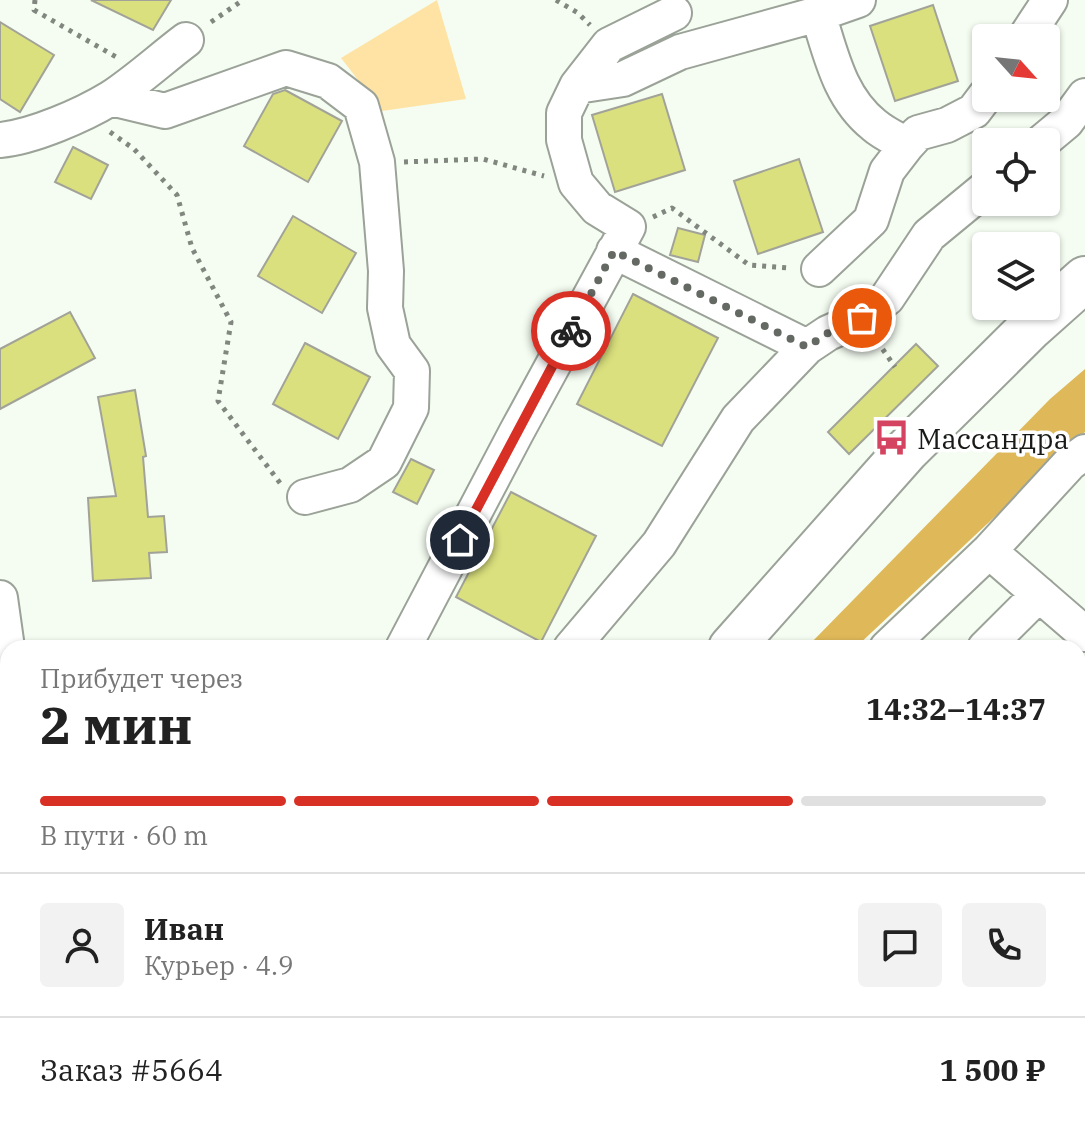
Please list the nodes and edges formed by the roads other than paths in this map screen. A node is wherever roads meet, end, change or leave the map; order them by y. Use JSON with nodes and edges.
{"nodes":[{"id":1,"x":858,"y":0,"type":"edge"},
{"id":2,"x":1050,"y":0,"type":"edge"},
{"id":3,"x":674,"y":13,"type":"dead end"},
{"id":4,"x":818,"y":14,"type":"junction"},
{"id":5,"x":1034,"y":24,"type":"edge"},
{"id":6,"x":186,"y":40,"type":"road end"},
{"id":7,"x":577,"y":86,"type":"junction"},
{"id":8,"x":1085,"y":96,"type":"edge"},
{"id":9,"x":111,"y":98,"type":"junction"},
{"id":10,"x":972,"y":112,"type":"edge"},
{"id":11,"x":1059,"y":128,"type":"edge"},
{"id":12,"x":0,"y":140,"type":"edge"},
{"id":13,"x":907,"y":145,"type":"junction"},
{"id":14,"x":972,"y":200,"type":"edge"},
{"id":15,"x":621,"y":239,"type":"junction"},
{"id":16,"x":819,"y":269,"type":"road end"},
{"id":17,"x":1085,"y":279,"type":"edge"},
{"id":18,"x":1085,"y":305,"type":"edge"},
{"id":19,"x":807,"y":347,"type":"junction"},
{"id":20,"x":1085,"y":452,"type":"edge"},
{"id":21,"x":305,"y":497,"type":"road end"},
{"id":22,"x":989,"y":551,"type":"junction"},
{"id":23,"x":1039,"y":594,"type":"junction"},
{"id":24,"x":0,"y":598,"type":"edge"},
{"id":25,"x":1085,"y":634,"type":"edge"},
{"id":26,"x":6,"y":640,"type":"edge"},
{"id":27,"x":408,"y":640,"type":"edge"},
{"id":28,"x":578,"y":640,"type":"edge"},
{"id":29,"x":738,"y":640,"type":"edge"},
{"id":30,"x":767,"y":640,"type":"edge"},
{"id":31,"x":895,"y":640,"type":"edge"},
{"id":32,"x":993,"y":640,"type":"edge"}],
"edges":[{"from":1,"to":4,"type":"street"},
{"from":2,"to":5,"type":"street"},
{"from":3,"to":7,"type":"street"},
{"from":4,"to":7,"type":"street"},
{"from":4,"to":13,"type":"street"},
{"from":6,"to":9,"type":"street"},
{"from":7,"to":15,"type":"street"},
{"from":8,"to":11,"type":"street"},
{"from":9,"to":12,"type":"street"},
{"from":9,"to":21,"type":"street"},
{"from":10,"to":13,"type":"street"},
{"from":13,"to":16,"type":"street"},
{"from":14,"to":19,"type":"street"},
{"from":15,"to":19,"type":"street"},
{"from":15,"to":27,"type":"street"},
{"from":17,"to":29,"type":"highway"},
{"from":18,"to":30,"type":"highway"},
{"from":19,"to":28,"type":"street"},
{"from":20,"to":22,"type":"street"},
{"from":22,"to":23,"type":"street"},
{"from":22,"to":31,"type":"street"},
{"from":23,"to":25,"type":"street"},
{"from":23,"to":32,"type":"street"},
{"from":24,"to":26,"type":"street"}]}
